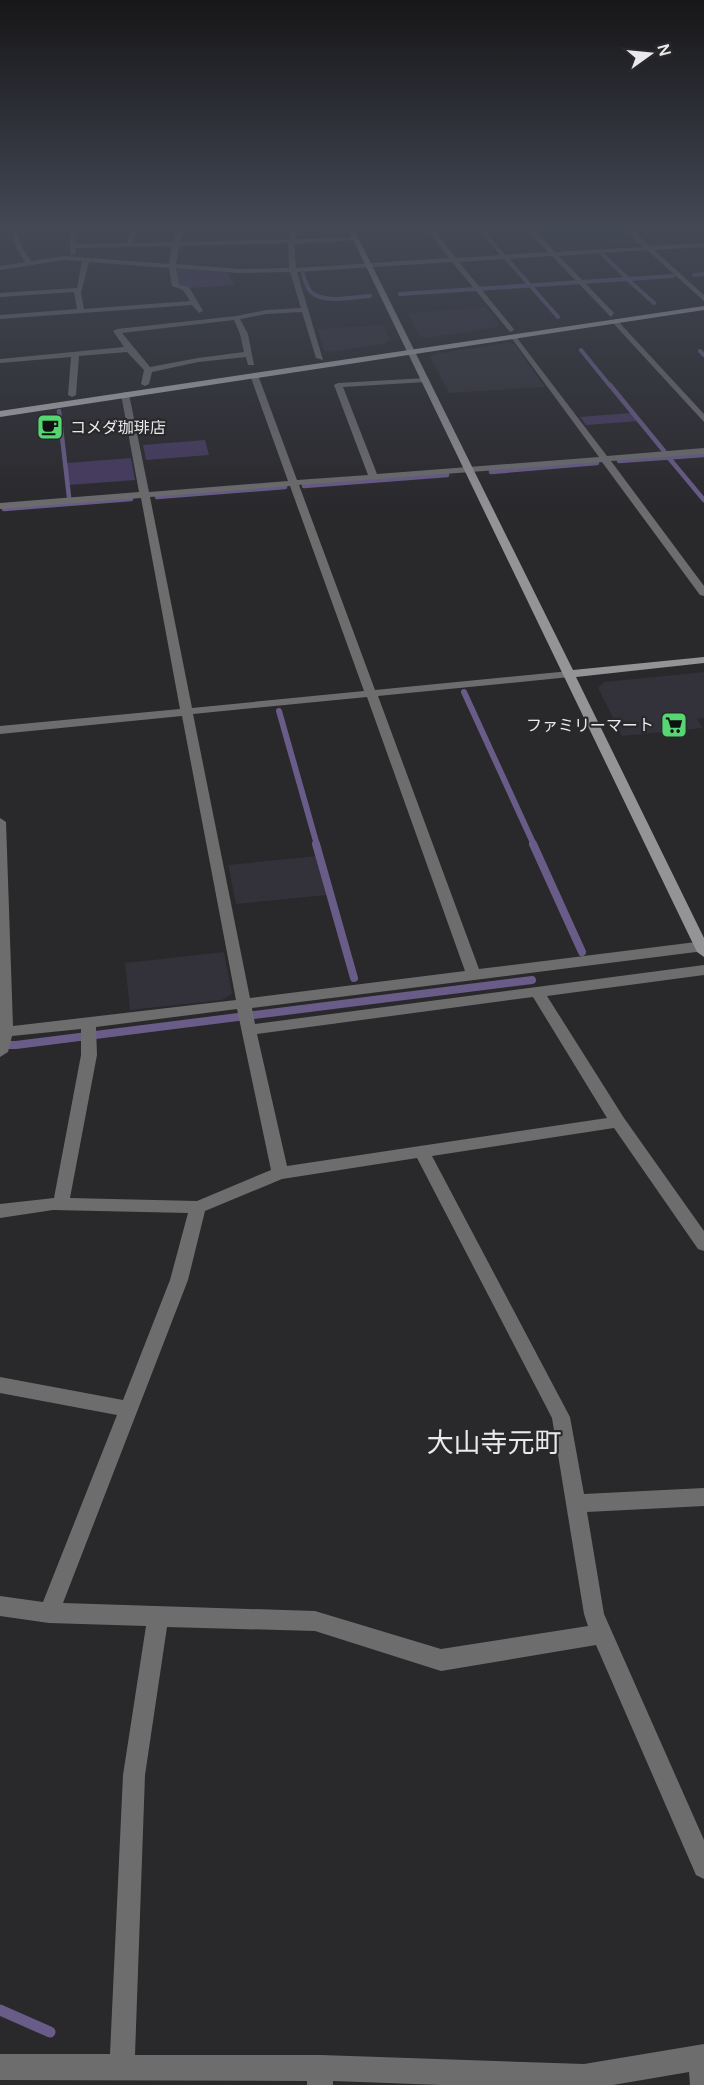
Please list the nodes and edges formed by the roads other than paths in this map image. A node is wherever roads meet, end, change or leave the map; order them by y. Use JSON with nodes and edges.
{"nodes":[{"id":1,"x":188,"y":322,"type":"edge"},
{"id":2,"x":238,"y":322,"type":"edge"},
{"id":3,"x":309,"y":322,"type":"edge"},
{"id":4,"x":398,"y":322,"type":"edge"},
{"id":5,"x":503,"y":322,"type":"edge"},
{"id":6,"x":585,"y":322,"type":"edge"},
{"id":7,"x":618,"y":322,"type":"edge"},
{"id":8,"x":512,"y":333,"type":"junction"},
{"id":9,"x":411,"y":348,"type":"junction"},
{"id":10,"x":129,"y":349,"type":"junction"},
{"id":11,"x":75,"y":354,"type":"junction"},
{"id":12,"x":249,"y":354,"type":"junction"},
{"id":13,"x":320,"y":358,"type":"junction"},
{"id":14,"x":0,"y":361,"type":"edge"},
{"id":15,"x":148,"y":370,"type":"junction"},
{"id":16,"x":254,"y":372,"type":"junction"},
{"id":17,"x":426,"y":380,"type":"junction"},
{"id":18,"x":145,"y":384,"type":"junction"},
{"id":19,"x":125,"y":394,"type":"junction"},
{"id":20,"x":72,"y":395,"type":"junction"},
{"id":21,"x":0,"y":406,"type":"edge"},
{"id":22,"x":0,"y":414,"type":"edge"},
{"id":23,"x":704,"y":419,"type":"edge"},
{"id":24,"x":704,"y":451,"type":"edge"},
{"id":25,"x":605,"y":459,"type":"junction"},
{"id":26,"x":470,"y":469,"type":"junction"},
{"id":27,"x":373,"y":476,"type":"junction"},
{"id":28,"x":294,"y":483,"type":"junction"},
{"id":29,"x":145,"y":495,"type":"junction"},
{"id":30,"x":0,"y":506,"type":"edge"},
{"id":31,"x":704,"y":593,"type":"edge"},
{"id":32,"x":704,"y":660,"type":"edge"},
{"id":33,"x":570,"y":674,"type":"junction"},
{"id":34,"x":372,"y":693,"type":"junction"},
{"id":35,"x":187,"y":711,"type":"junction"},
{"id":36,"x":0,"y":730,"type":"edge"},
{"id":37,"x":0,"y":822,"type":"edge"},
{"id":38,"x":703,"y":948,"type":"edge"},
{"id":39,"x":704,"y":970,"type":"edge"},
{"id":40,"x":474,"y":975,"type":"junction"},
{"id":41,"x":537,"y":992,"type":"junction"},
{"id":42,"x":246,"y":1017,"type":"junction"},
{"id":43,"x":88,"y":1032,"type":"junction"},
{"id":44,"x":2,"y":1038,"type":"edge"},
{"id":45,"x":618,"y":1122,"type":"junction"},
{"id":46,"x":422,"y":1153,"type":"junction"},
{"id":47,"x":280,"y":1173,"type":"junction"},
{"id":48,"x":61,"y":1204,"type":"junction"},
{"id":49,"x":198,"y":1207,"type":"junction"},
{"id":50,"x":0,"y":1211,"type":"edge"},
{"id":51,"x":704,"y":1244,"type":"edge"},
{"id":52,"x":0,"y":1384,"type":"edge"},
{"id":53,"x":130,"y":1409,"type":"junction"},
{"id":54,"x":704,"y":1497,"type":"edge"},
{"id":55,"x":575,"y":1504,"type":"junction"},
{"id":56,"x":0,"y":1606,"type":"edge"},
{"id":57,"x":49,"y":1613,"type":"junction"},
{"id":58,"x":158,"y":1616,"type":"junction"},
{"id":59,"x":602,"y":1634,"type":"junction"},
{"id":60,"x":704,"y":1867,"type":"edge"},
{"id":61,"x":702,"y":2058,"type":"edge"},
{"id":62,"x":0,"y":2067,"type":"edge"},
{"id":63,"x":122,"y":2067,"type":"junction"},
{"id":64,"x":320,"y":2077,"type":"edge"},
{"id":65,"x":703,"y":2085,"type":"edge"}],
"edges":[{"from":1,"to":10,"type":"street"},
{"from":2,"to":12,"type":"street"},
{"from":3,"to":13,"type":"street"},
{"from":4,"to":9,"type":"street"},
{"from":5,"to":8,"type":"street"},
{"from":6,"to":8,"type":"main road"},
{"from":7,"to":23,"type":"street"},
{"from":8,"to":9,"type":"main road"},
{"from":8,"to":25,"type":"street"},
{"from":9,"to":13,"type":"main road"},
{"from":9,"to":16,"type":"main road"},
{"from":9,"to":17,"type":"street"},
{"from":10,"to":11,"type":"street"},
{"from":10,"to":15,"type":"street"},
{"from":11,"to":14,"type":"street"},
{"from":11,"to":20,"type":"street"},
{"from":12,"to":15,"type":"street"},
{"from":12,"to":16,"type":"street"},
{"from":13,"to":16,"type":"main road"},
{"from":15,"to":18,"type":"street"},
{"from":16,"to":18,"type":"main road"},
{"from":16,"to":19,"type":"main road"},
{"from":16,"to":28,"type":"street"},
{"from":17,"to":26,"type":"street"},
{"from":17,"to":27,"type":"street"},
{"from":18,"to":20,"type":"main road"},
{"from":19,"to":22,"type":"main road"},
{"from":19,"to":29,"type":"street"},
{"from":20,"to":21,"type":"main road"},
{"from":24,"to":25,"type":"street"},
{"from":25,"to":26,"type":"street"},
{"from":25,"to":31,"type":"street"},
{"from":26,"to":27,"type":"street"},
{"from":26,"to":33,"type":"street"},
{"from":27,"to":28,"type":"street"},
{"from":28,"to":29,"type":"street"},
{"from":28,"to":34,"type":"street"},
{"from":29,"to":30,"type":"street"},
{"from":29,"to":35,"type":"street"},
{"from":32,"to":33,"type":"street"},
{"from":33,"to":34,"type":"street"},
{"from":33,"to":38,"type":"street"},
{"from":34,"to":35,"type":"street"},
{"from":34,"to":40,"type":"street"},
{"from":35,"to":36,"type":"street"},
{"from":35,"to":42,"type":"street"},
{"from":37,"to":44,"type":"street"},
{"from":38,"to":40,"type":"street"},
{"from":39,"to":41,"type":"street"},
{"from":40,"to":42,"type":"street"},
{"from":41,"to":42,"type":"street"},
{"from":41,"to":45,"type":"street"},
{"from":42,"to":43,"type":"street"},
{"from":42,"to":47,"type":"street"},
{"from":43,"to":44,"type":"street"},
{"from":43,"to":48,"type":"street"},
{"from":45,"to":46,"type":"street"},
{"from":45,"to":51,"type":"street"},
{"from":46,"to":47,"type":"street"},
{"from":46,"to":55,"type":"street"},
{"from":47,"to":49,"type":"street"},
{"from":48,"to":49,"type":"street"},
{"from":48,"to":50,"type":"street"},
{"from":49,"to":53,"type":"street"},
{"from":52,"to":53,"type":"street"},
{"from":53,"to":57,"type":"street"},
{"from":54,"to":55,"type":"street"},
{"from":55,"to":59,"type":"street"},
{"from":56,"to":57,"type":"street"},
{"from":57,"to":58,"type":"street"},
{"from":58,"to":59,"type":"street"},
{"from":58,"to":63,"type":"street"},
{"from":59,"to":60,"type":"street"},
{"from":61,"to":64,"type":"street"},
{"from":61,"to":65,"type":"street"},
{"from":62,"to":63,"type":"street"},
{"from":63,"to":64,"type":"street"}]}
